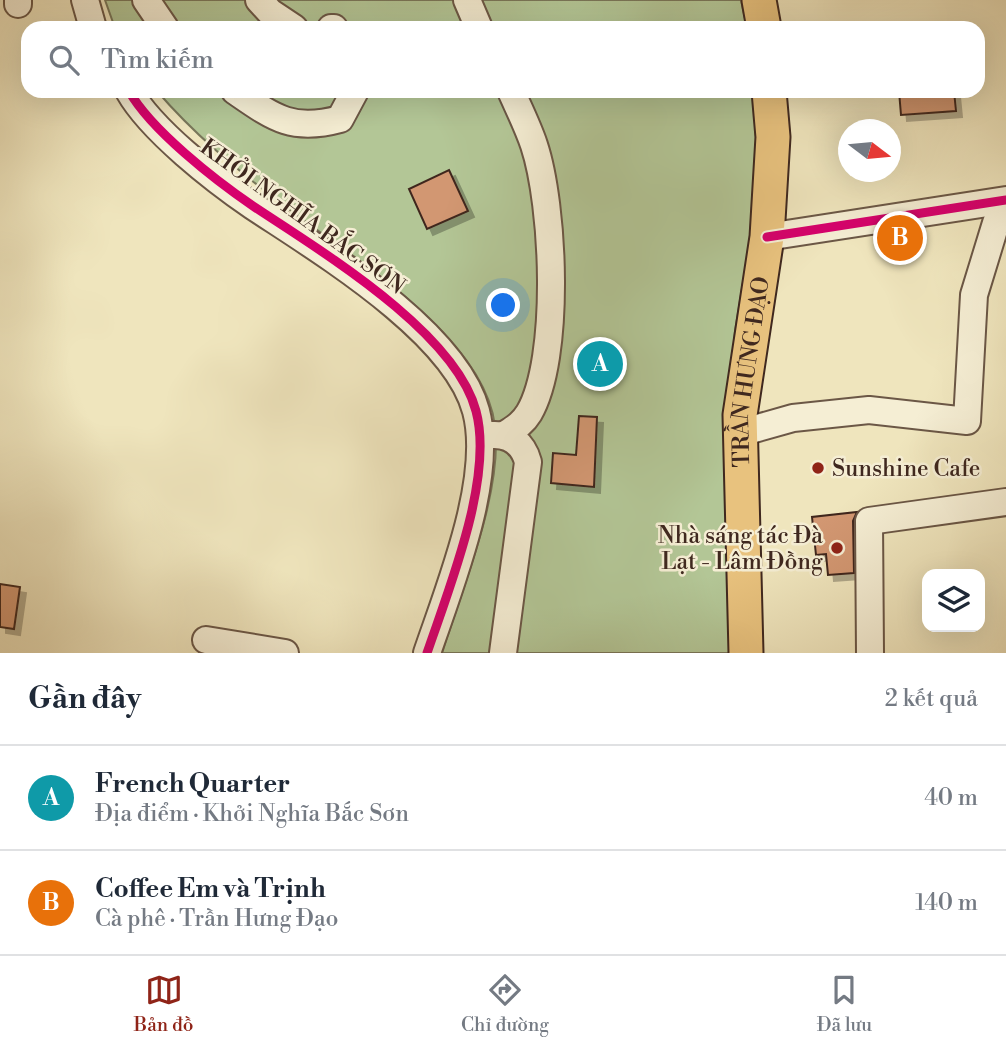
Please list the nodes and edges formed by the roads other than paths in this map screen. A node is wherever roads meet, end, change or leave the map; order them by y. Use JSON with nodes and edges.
{"nodes":[{"id":1,"x":85,"y":0,"type":"edge"},
{"id":2,"x":145,"y":0,"type":"edge"},
{"id":3,"x":259,"y":0,"type":"edge"},
{"id":4,"x":467,"y":0,"type":"edge"},
{"id":5,"x":759,"y":0,"type":"edge"},
{"id":6,"x":91,"y":21,"type":"edge"},
{"id":7,"x":160,"y":21,"type":"edge"},
{"id":8,"x":284,"y":21,"type":"edge"},
{"id":9,"x":476,"y":21,"type":"edge"},
{"id":10,"x":763,"y":21,"type":"edge"},
{"id":11,"x":135,"y":98,"type":"edge"},
{"id":12,"x":245,"y":98,"type":"edge"},
{"id":13,"x":351,"y":98,"type":"edge"},
{"id":14,"x":514,"y":98,"type":"edge"},
{"id":15,"x":769,"y":98,"type":"edge"},
{"id":16,"x":1006,"y":200,"type":"edge"},
{"id":17,"x":1006,"y":217,"type":"edge"},
{"id":18,"x":767,"y":237,"type":"junction"},
{"id":19,"x":740,"y":433,"type":"junction"},
{"id":20,"x":506,"y":434,"type":"junction"},
{"id":21,"x":479,"y":436,"type":"junction"},
{"id":22,"x":1006,"y":502,"type":"edge"},
{"id":23,"x":206,"y":640,"type":"dead end"},
{"id":24,"x":285,"y":653,"type":"edge"},
{"id":25,"x":427,"y":653,"type":"edge"},
{"id":26,"x":503,"y":653,"type":"edge"},
{"id":27,"x":746,"y":653,"type":"edge"},
{"id":28,"x":870,"y":653,"type":"edge"}],
"edges":[{"from":1,"to":6,"type":"street"},
{"from":2,"to":7,"type":"street"},
{"from":3,"to":8,"type":"street"},
{"from":4,"to":9,"type":"street"},
{"from":5,"to":10,"type":"main road"},
{"from":11,"to":21,"type":"street","name":"KHỞI NGHĨA BẮC SƠN"},
{"from":12,"to":13,"type":"street"},
{"from":14,"to":20,"type":"street"},
{"from":15,"to":18,"type":"main road","name":"TRẦN HƯNG ĐẠO"},
{"from":16,"to":18,"type":"street"},
{"from":17,"to":19,"type":"street"},
{"from":18,"to":19,"type":"main road","name":"TRẦN HƯNG ĐẠO"},
{"from":19,"to":27,"type":"main road","name":"TRẦN HƯNG ĐẠO"},
{"from":20,"to":21,"type":"street"},
{"from":20,"to":26,"type":"street"},
{"from":21,"to":25,"type":"street","name":"KHỞI NGHĨA BẮC SƠN"},
{"from":22,"to":28,"type":"street"},
{"from":23,"to":24,"type":"street"}]}
